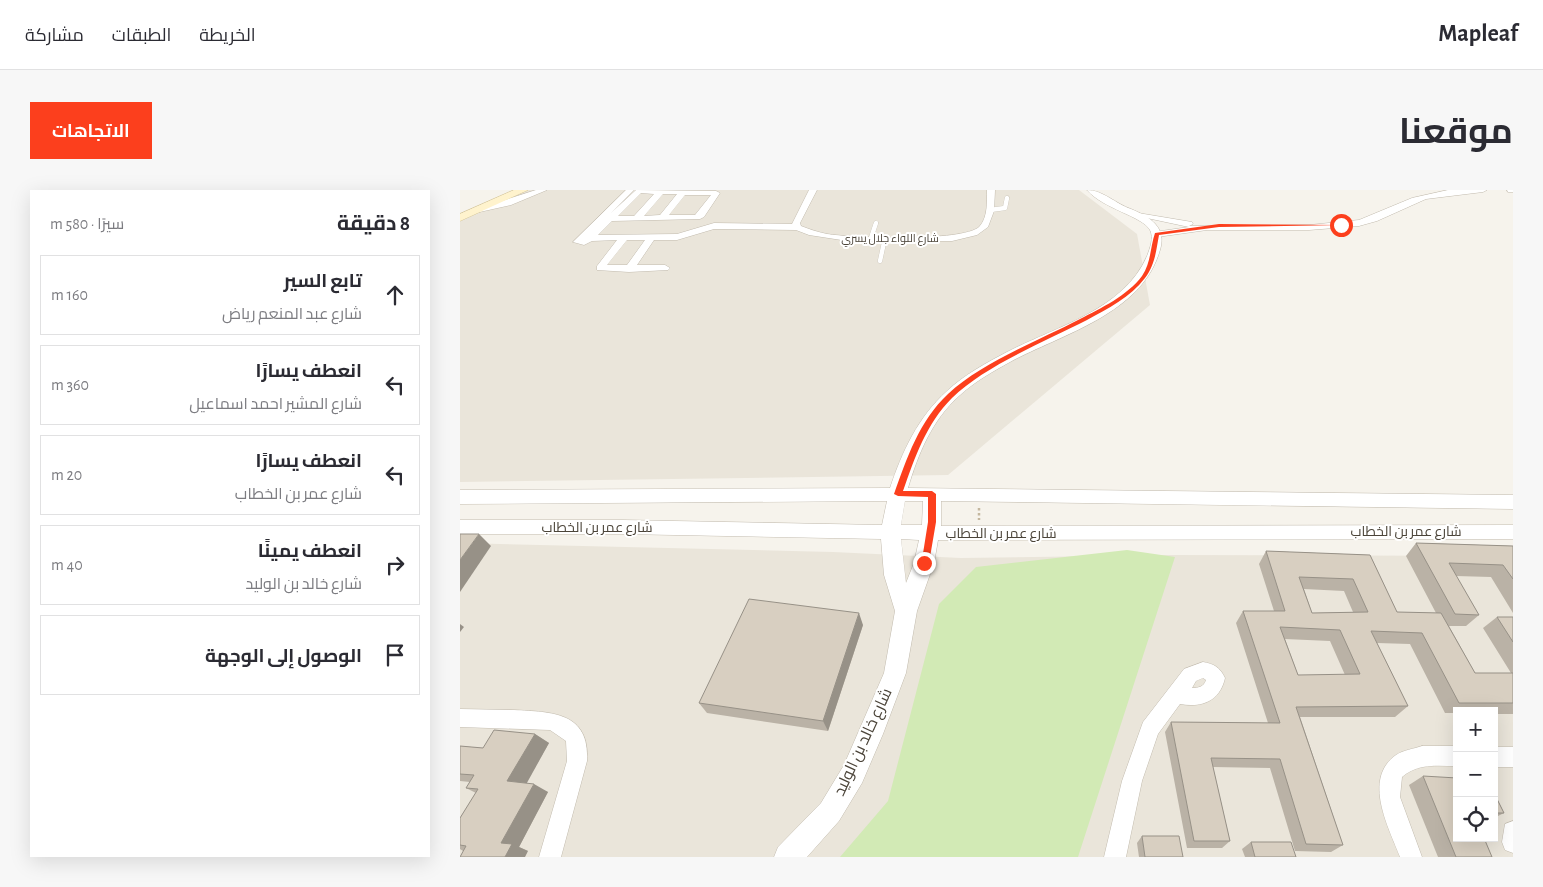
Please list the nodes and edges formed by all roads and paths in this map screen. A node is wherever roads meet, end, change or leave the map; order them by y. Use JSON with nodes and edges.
{"nodes":[{"id":1,"x":507,"y":190,"type":"edge"},
{"id":2,"x":523,"y":190,"type":"edge"},
{"id":3,"x":543,"y":190,"type":"edge"},
{"id":4,"x":636,"y":190,"type":"edge"},
{"id":5,"x":813,"y":190,"type":"edge"},
{"id":6,"x":991,"y":190,"type":"edge"},
{"id":7,"x":1092,"y":190,"type":"edge"},
{"id":8,"x":1483,"y":190,"type":"edge"},
{"id":9,"x":661,"y":191,"type":"edge"},
{"id":10,"x":684,"y":191,"type":"edge"},
{"id":11,"x":1007,"y":198,"type":"dead end"},
{"id":12,"x":460,"y":210,"type":"edge"},
{"id":13,"x":990,"y":210,"type":"junction"},
{"id":14,"x":476,"y":211,"type":"junction"},
{"id":15,"x":1132,"y":214,"type":"junction"},
{"id":16,"x":460,"y":218,"type":"edge"},
{"id":17,"x":637,"y":218,"type":"junction"},
{"id":18,"x":662,"y":218,"type":"junction"},
{"id":19,"x":610,"y":219,"type":"junction"},
{"id":20,"x":876,"y":223,"type":"dead end"},
{"id":21,"x":599,"y":226,"type":"junction"},
{"id":22,"x":1210,"y":226,"type":"junction"},
{"id":23,"x":797,"y":227,"type":"junction"},
{"id":24,"x":1157,"y":234,"type":"junction"},
{"id":25,"x":652,"y":237,"type":"junction"},
{"id":26,"x":590,"y":238,"type":"junction"},
{"id":27,"x":624,"y":238,"type":"junction"},
{"id":28,"x":871,"y":238,"type":"junction"},
{"id":29,"x":885,"y":238,"type":"junction"},
{"id":30,"x":880,"y":261,"type":"dead end"},
{"id":31,"x":665,"y":268,"type":"dead end"},
{"id":32,"x":629,"y":269,"type":"junction"},
{"id":33,"x":898,"y":494,"type":"junction"},
{"id":34,"x":932,"y":494,"type":"junction"},
{"id":35,"x":980,"y":495,"type":"junction"},
{"id":36,"x":460,"y":497,"type":"edge"},
{"id":37,"x":1513,"y":502,"type":"edge"},
{"id":38,"x":460,"y":527,"type":"edge"},
{"id":39,"x":890,"y":532,"type":"junction"},
{"id":40,"x":1513,"y":532,"type":"edge"},
{"id":41,"x":931,"y":534,"type":"junction"},
{"id":42,"x":978,"y":534,"type":"junction"},
{"id":43,"x":906,"y":611,"type":"junction"},
{"id":44,"x":1176,"y":694,"type":"dead end"},
{"id":45,"x":460,"y":718,"type":"edge"},
{"id":46,"x":1453,"y":756,"type":"edge"},
{"id":47,"x":1498,"y":757,"type":"edge"},
{"id":48,"x":1513,"y":757,"type":"edge"},
{"id":49,"x":1513,"y":832,"type":"edge"},
{"id":50,"x":1513,"y":842,"type":"edge"},
{"id":51,"x":550,"y":857,"type":"edge"},
{"id":52,"x":788,"y":857,"type":"edge"},
{"id":53,"x":1115,"y":857,"type":"edge"},
{"id":54,"x":1411,"y":857,"type":"edge"}],
"edges":[{"from":1,"to":12,"type":"main road"},
{"from":2,"to":14,"type":"main road"},
{"from":3,"to":14,"type":"street"},
{"from":4,"to":9,"type":"street"},
{"from":4,"to":19,"type":"street"},
{"from":4,"to":21,"type":"street"},
{"from":5,"to":23,"type":"street"},
{"from":6,"to":13,"type":"street","name":"شارع اللواء جلال يسري"},
{"from":7,"to":15,"type":"street"},
{"from":8,"to":22,"type":"street"},
{"from":9,"to":10,"type":"street"},
{"from":9,"to":17,"type":"street"},
{"from":10,"to":18,"type":"street"},
{"from":10,"to":18,"type":"street"},
{"from":11,"to":13,"type":"lane"},
{"from":13,"to":29,"type":"street","name":"شارع اللواء جلال يسري"},
{"from":14,"to":16,"type":"main road"},
{"from":15,"to":22,"type":"street"},
{"from":15,"to":24,"type":"street"},
{"from":17,"to":18,"type":"street"},
{"from":17,"to":19,"type":"street"},
{"from":19,"to":21,"type":"street"},
{"from":20,"to":28,"type":"lane"},
{"from":21,"to":21,"type":"street"},
{"from":21,"to":26,"type":"street"},
{"from":21,"to":26,"type":"street"},
{"from":22,"to":24,"type":"street"},
{"from":23,"to":25,"type":"street"},
{"from":23,"to":28,"type":"street","name":"شارع اللواء جلال يسري"},
{"from":24,"to":33,"type":"street"},
{"from":25,"to":27,"type":"street"},
{"from":25,"to":32,"type":"street"},
{"from":26,"to":27,"type":"street"},
{"from":27,"to":32,"type":"street"},
{"from":28,"to":29,"type":"street","name":"شارع اللواء جلال يسري"},
{"from":29,"to":30,"type":"lane"},
{"from":31,"to":32,"type":"street"},
{"from":33,"to":34,"type":"street"},
{"from":33,"to":36,"type":"street"},
{"from":33,"to":39,"type":"street","name":"شارع خالد بن الوليد"},
{"from":34,"to":35,"type":"street"},
{"from":34,"to":41,"type":"street","name":"شارع خالد بن الوليد"},
{"from":35,"to":37,"type":"street"},
{"from":35,"to":42,"type":"path"},
{"from":38,"to":39,"type":"street","name":"شارع عمر بن الخطاب"},
{"from":39,"to":41,"type":"street","name":"شارع عمر بن الخطاب"},
{"from":39,"to":43,"type":"street","name":"شارع خالد بن الوليد"},
{"from":40,"to":42,"type":"street","name":"شارع عمر بن الخطاب"},
{"from":41,"to":42,"type":"street","name":"شارع عمر بن الخطاب"},
{"from":41,"to":43,"type":"street","name":"شارع خالد بن الوليد"},
{"from":43,"to":52,"type":"street","name":"شارع خالد بن الوليد"},
{"from":44,"to":53,"type":"street"},
{"from":45,"to":51,"type":"street"},
{"from":46,"to":54,"type":"street"},
{"from":47,"to":48,"type":"street"},
{"from":49,"to":50,"type":"street"}]}
